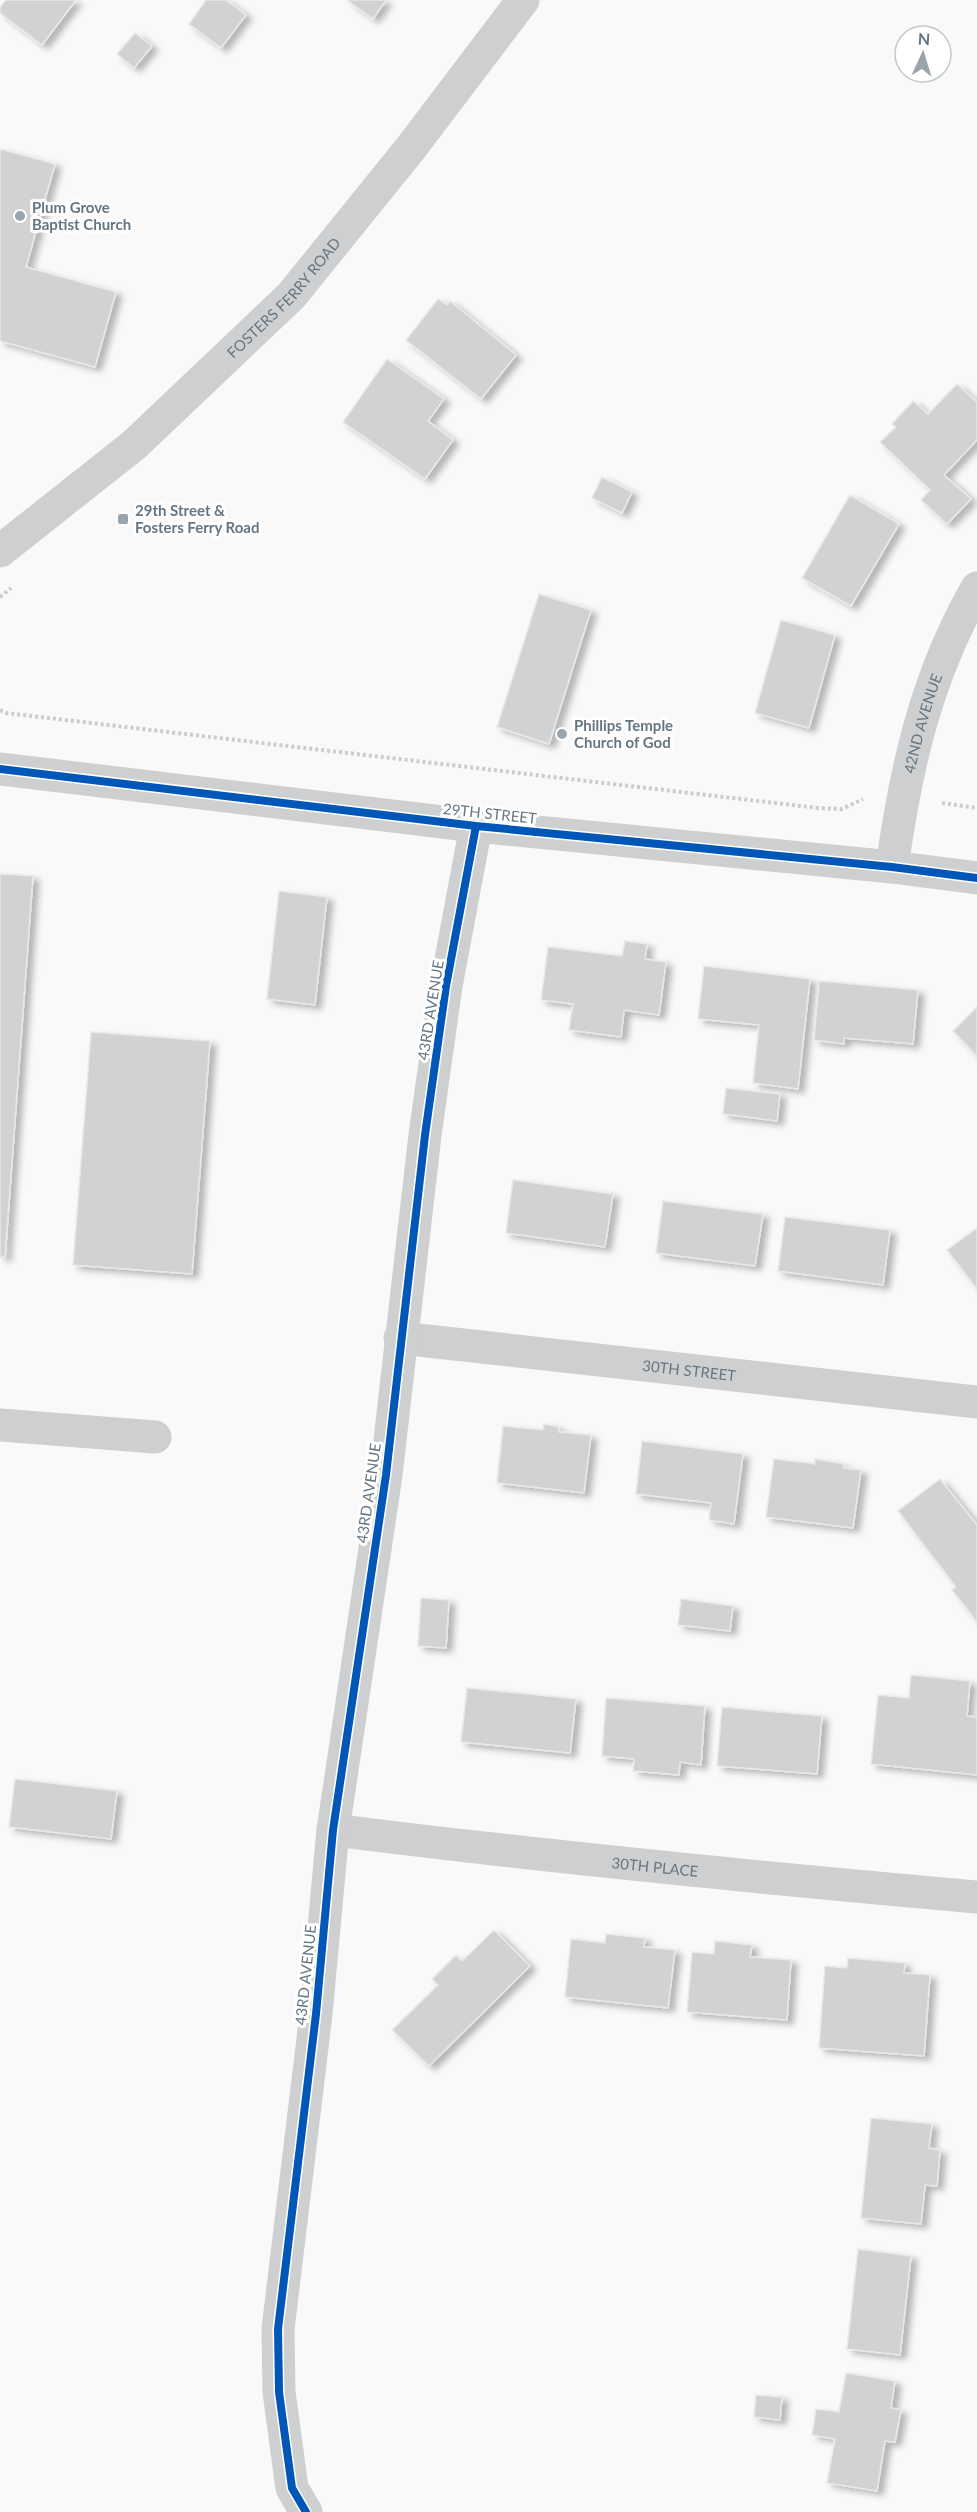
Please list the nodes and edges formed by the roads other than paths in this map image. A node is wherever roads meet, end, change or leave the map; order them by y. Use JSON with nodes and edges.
{"nodes":[{"id":1,"x":523,"y":0,"type":"edge"},
{"id":2,"x":0,"y":551,"type":"edge"},
{"id":3,"x":977,"y":588,"type":"edge"},
{"id":4,"x":0,"y":769,"type":"edge"},
{"id":5,"x":476,"y":826,"type":"junction"},
{"id":6,"x":892,"y":867,"type":"junction"},
{"id":7,"x":977,"y":878,"type":"edge"},
{"id":8,"x":400,"y":1338,"type":"junction"},
{"id":9,"x":977,"y":1402,"type":"edge"},
{"id":10,"x":0,"y":1425,"type":"edge"},
{"id":11,"x":155,"y":1437,"type":"dead end"},
{"id":12,"x":333,"y":1830,"type":"junction"},
{"id":13,"x":977,"y":1897,"type":"edge"},
{"id":14,"x":306,"y":2512,"type":"edge"}],
"edges":[{"from":1,"to":2,"type":"street","name":"FOSTERS FERRY ROAD"},
{"from":3,"to":6,"type":"street","name":"42ND AVENUE"},
{"from":4,"to":5,"type":"street","name":"29TH STREET"},
{"from":5,"to":6,"type":"street","name":"29TH STREET"},
{"from":5,"to":8,"type":"street","name":"43RD AVENUE"},
{"from":6,"to":7,"type":"street","name":"29TH STREET"},
{"from":8,"to":9,"type":"street","name":"30TH STREET"},
{"from":8,"to":12,"type":"street","name":"43RD AVENUE"},
{"from":10,"to":11,"type":"street"},
{"from":12,"to":13,"type":"street","name":"30TH PLACE"},
{"from":12,"to":14,"type":"street","name":"43RD AVENUE"}]}
